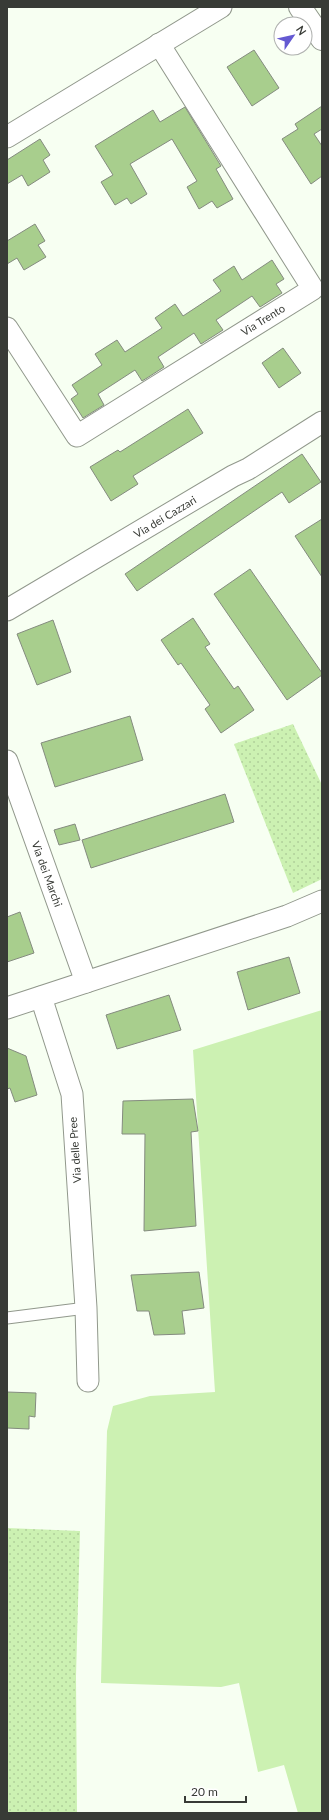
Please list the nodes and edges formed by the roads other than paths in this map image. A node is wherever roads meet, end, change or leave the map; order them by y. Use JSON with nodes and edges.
{"nodes":[{"id":1,"x":221,"y":7,"type":"edge"},
{"id":2,"x":300,"y":7,"type":"edge"},
{"id":3,"x":322,"y":39,"type":"edge"},
{"id":4,"x":159,"y":44,"type":"junction"},
{"id":5,"x":7,"y":137,"type":"edge"},
{"id":6,"x":7,"y":328,"type":"edge"},
{"id":7,"x":322,"y":422,"type":"edge"},
{"id":8,"x":7,"y":610,"type":"edge"},
{"id":9,"x":8,"y":765,"type":"edge"},
{"id":10,"x":322,"y":901,"type":"edge"},
{"id":11,"x":86,"y":982,"type":"junction"},
{"id":12,"x":41,"y":997,"type":"junction"},
{"id":13,"x":7,"y":1008,"type":"edge"},
{"id":14,"x":86,"y":1308,"type":"junction"},
{"id":15,"x":7,"y":1318,"type":"edge"},
{"id":16,"x":88,"y":1380,"type":"dead end"}],
"edges":[{"from":1,"to":4,"type":"street"},
{"from":2,"to":3,"type":"street"},
{"from":4,"to":5,"type":"street"},
{"from":4,"to":6,"type":"street","name":"Via Trento"},
{"from":7,"to":8,"type":"street","name":"Via dei Cazzari"},
{"from":9,"to":11,"type":"street","name":"Via dei Marchi"},
{"from":10,"to":11,"type":"street"},
{"from":11,"to":12,"type":"street"},
{"from":12,"to":13,"type":"street"},
{"from":12,"to":14,"type":"street","name":"Via delle Pree"},
{"from":14,"to":15,"type":"lane"},
{"from":14,"to":16,"type":"street","name":"Via delle Pree"}]}
